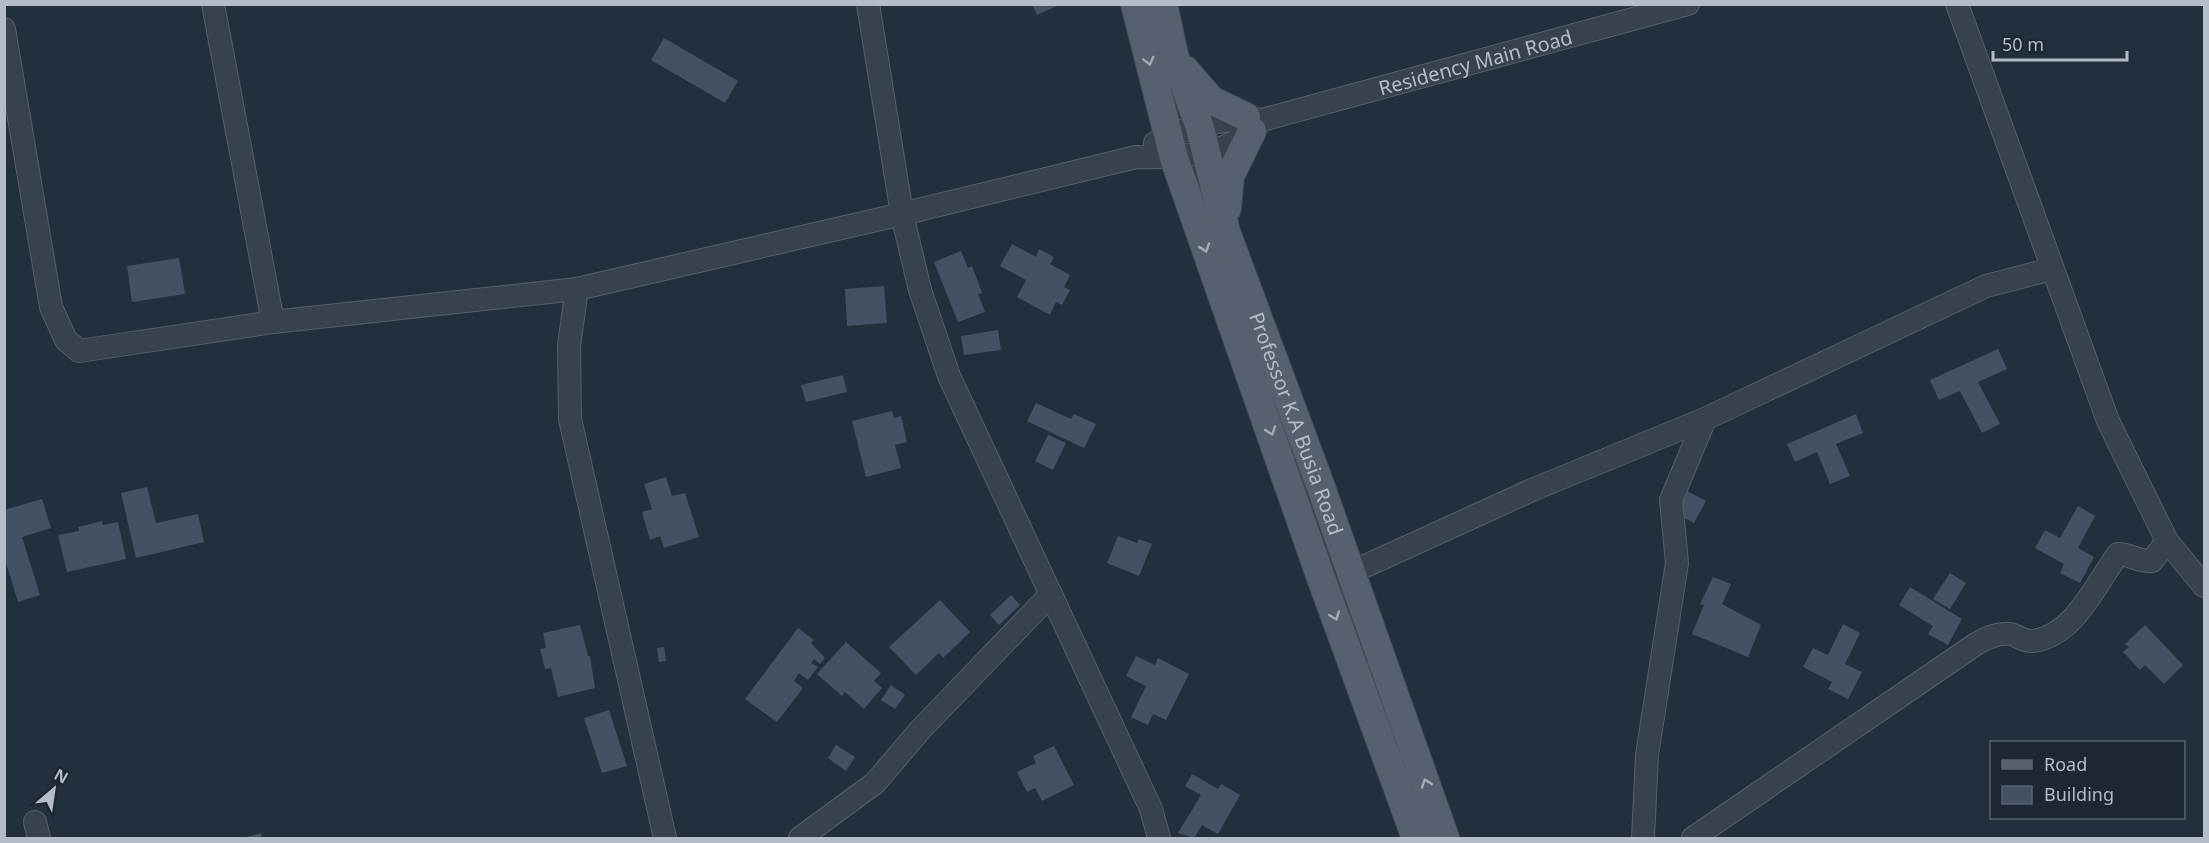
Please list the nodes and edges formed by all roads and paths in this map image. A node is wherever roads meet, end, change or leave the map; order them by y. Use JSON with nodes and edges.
{"nodes":[{"id":1,"x":213,"y":4,"type":"edge"},
{"id":2,"x":868,"y":4,"type":"edge"},
{"id":3,"x":1135,"y":4,"type":"edge"},
{"id":4,"x":1164,"y":4,"type":"edge"},
{"id":5,"x":1688,"y":4,"type":"edge"},
{"id":6,"x":1957,"y":4,"type":"edge"},
{"id":7,"x":4,"y":29,"type":"edge"},
{"id":8,"x":1174,"y":55,"type":"junction"},
{"id":9,"x":1253,"y":123,"type":"junction"},
{"id":10,"x":1203,"y":141,"type":"junction"},
{"id":11,"x":1171,"y":146,"type":"junction"},
{"id":12,"x":902,"y":214,"type":"junction"},
{"id":13,"x":1226,"y":232,"type":"junction"},
{"id":14,"x":2052,"y":269,"type":"junction"},
{"id":15,"x":577,"y":289,"type":"junction"},
{"id":16,"x":273,"y":322,"type":"junction"},
{"id":17,"x":1705,"y":419,"type":"junction"},
{"id":18,"x":2167,"y":541,"type":"junction"},
{"id":19,"x":1350,"y":573,"type":"junction"},
{"id":20,"x":2205,"y":586,"type":"edge"},
{"id":21,"x":1051,"y":594,"type":"junction"},
{"id":22,"x":665,"y":838,"type":"edge"},
{"id":23,"x":800,"y":838,"type":"edge"},
{"id":24,"x":1159,"y":838,"type":"edge"},
{"id":25,"x":1416,"y":838,"type":"edge"},
{"id":26,"x":1445,"y":838,"type":"edge"},
{"id":27,"x":1643,"y":838,"type":"edge"},
{"id":28,"x":1693,"y":838,"type":"edge"}],
"edges":[{"from":1,"to":16,"type":"street"},
{"from":2,"to":12,"type":"street"},
{"from":3,"to":11,"type":"main road","name":"Professor K.A Busia Road","one_way":true},
{"from":4,"to":8,"type":"main road","name":"Professor K.A Busia Road"},
{"from":5,"to":9,"type":"street","name":"Residency Main Road"},
{"from":6,"to":14,"type":"street"},
{"from":7,"to":16,"type":"street"},
{"from":8,"to":9,"type":"main road"},
{"from":8,"to":10,"type":"main road","name":"Professor K.A Busia Road"},
{"from":9,"to":10,"type":"street","name":"Residency Main Road"},
{"from":9,"to":13,"type":"main road"},
{"from":10,"to":11,"type":"street","name":"Residency Main Road"},
{"from":10,"to":13,"type":"main road","name":"Professor K.A Busia Road"},
{"from":11,"to":12,"type":"street"},
{"from":11,"to":25,"type":"main road","name":"Professor K.A Busia Road","one_way":true},
{"from":12,"to":15,"type":"street"},
{"from":12,"to":21,"type":"street"},
{"from":13,"to":19,"type":"main road","name":"Professor K.A Busia Road"},
{"from":14,"to":17,"type":"street"},
{"from":14,"to":18,"type":"street"},
{"from":15,"to":16,"type":"street"},
{"from":15,"to":22,"type":"street"},
{"from":17,"to":19,"type":"street"},
{"from":17,"to":27,"type":"street"},
{"from":18,"to":20,"type":"street"},
{"from":18,"to":28,"type":"street"},
{"from":26,"to":19,"type":"main road","name":"Professor K.A Busia Road","one_way":true},
{"from":21,"to":23,"type":"street"},
{"from":21,"to":24,"type":"street"}]}
